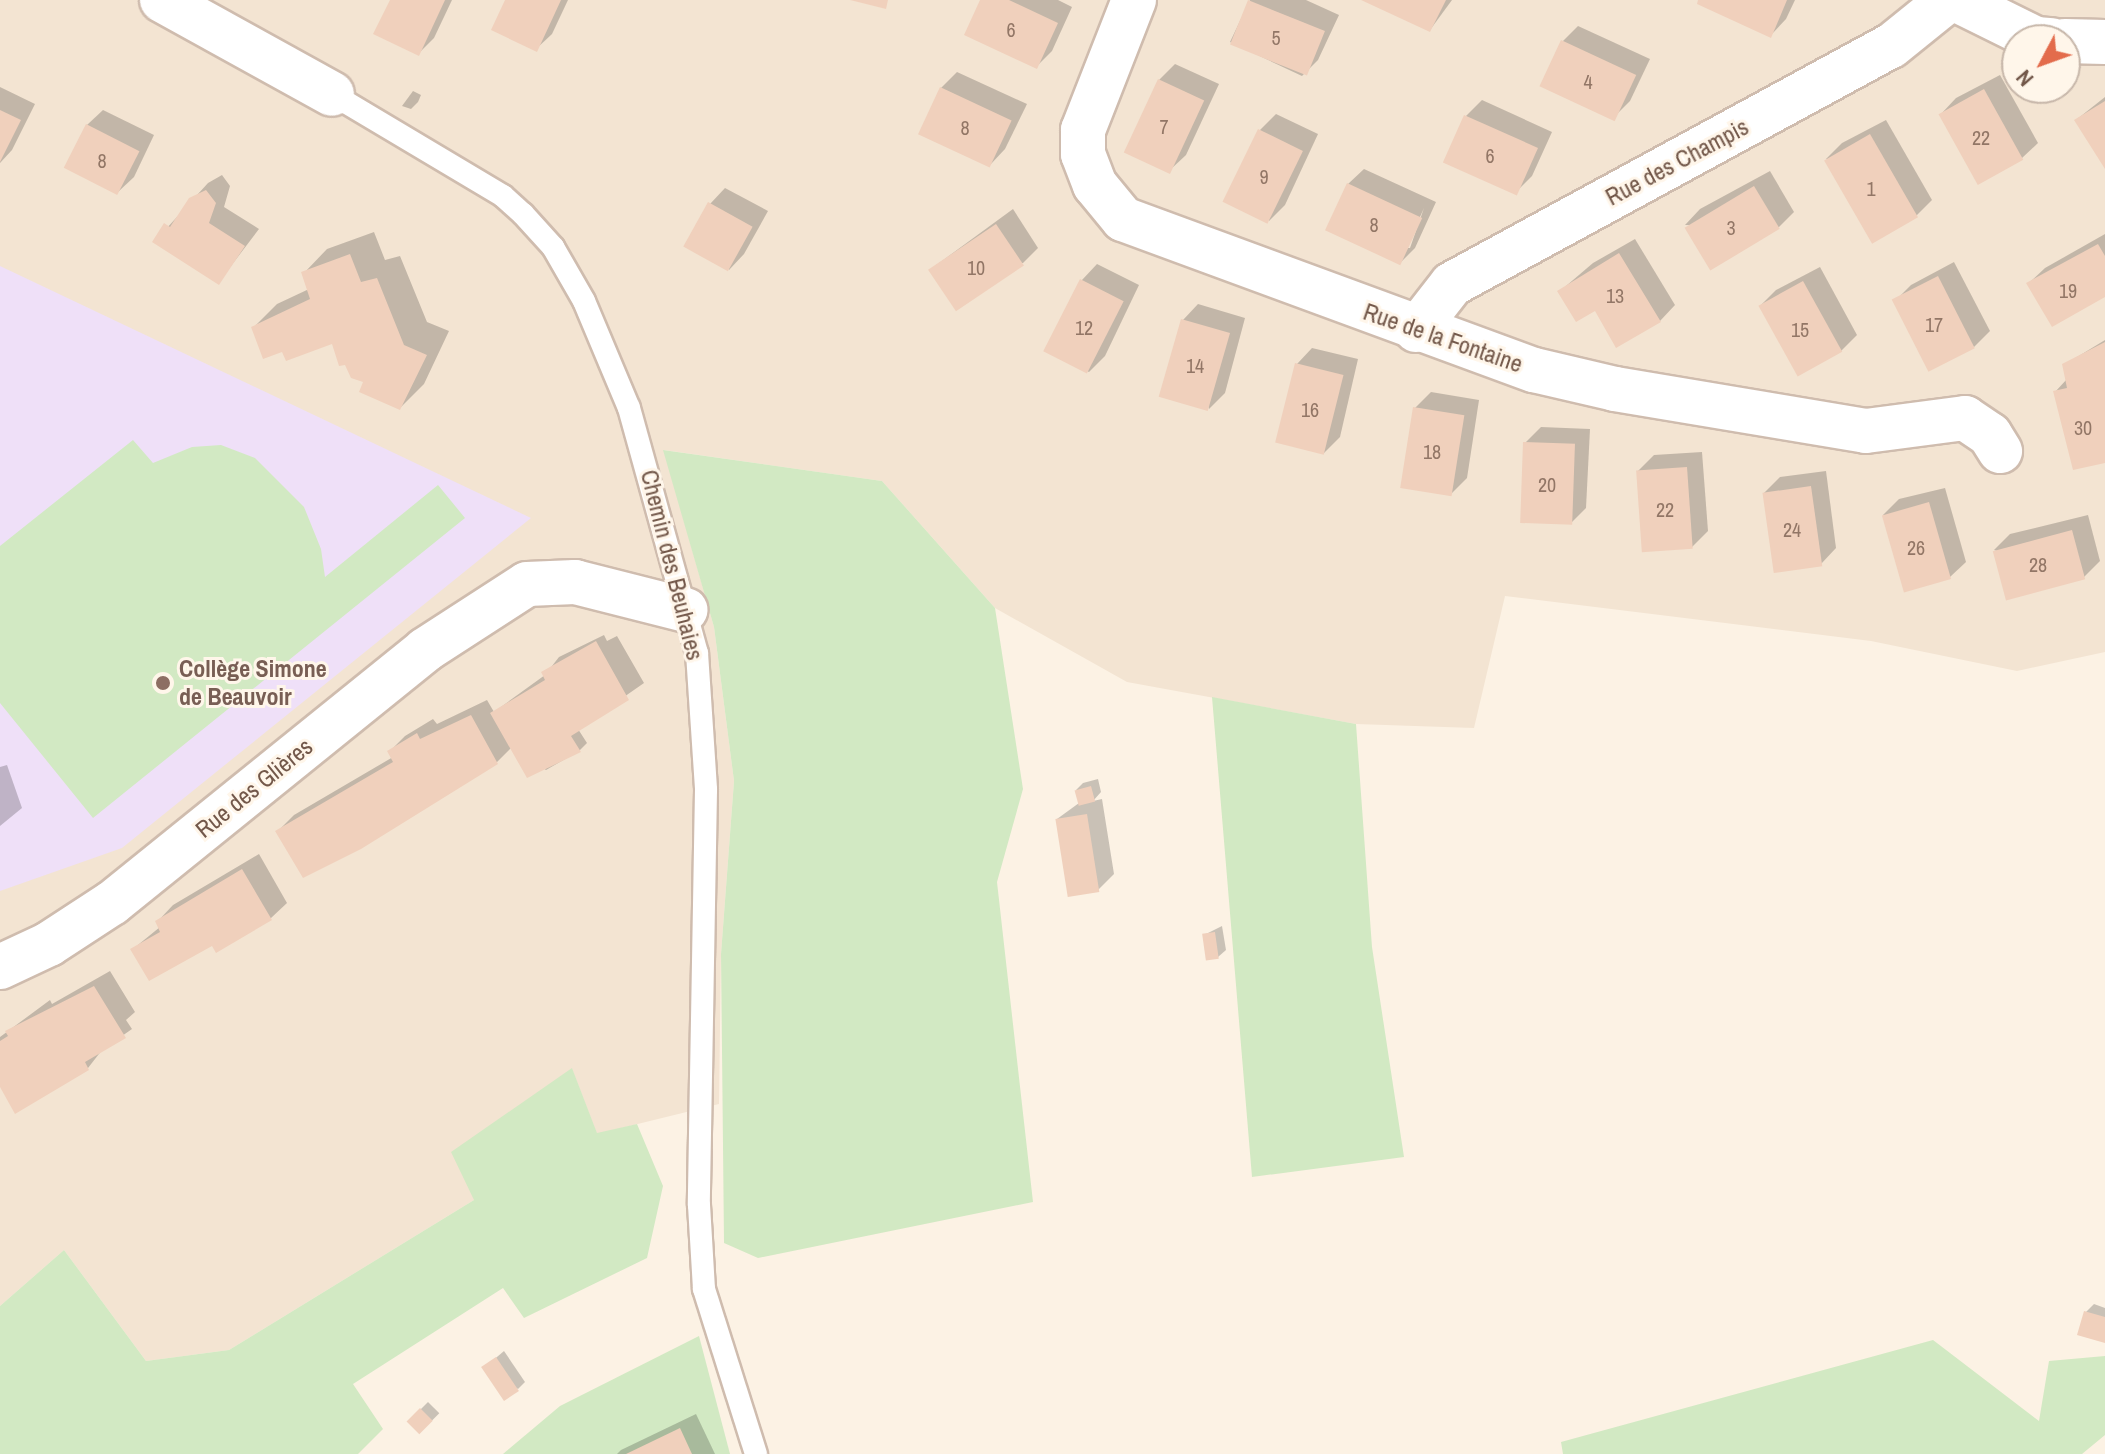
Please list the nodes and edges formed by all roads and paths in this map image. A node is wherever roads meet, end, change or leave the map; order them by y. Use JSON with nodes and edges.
{"nodes":[{"id":1,"x":162,"y":0,"type":"edge"},
{"id":2,"x":1134,"y":0,"type":"edge"},
{"id":3,"x":1948,"y":0,"type":"edge"},
{"id":4,"x":1957,"y":0,"type":"edge"},
{"id":5,"x":2006,"y":24,"type":"edge"},
{"id":6,"x":2081,"y":41,"type":"edge"},
{"id":7,"x":2105,"y":42,"type":"edge"},
{"id":8,"x":332,"y":94,"type":"joint"},
{"id":9,"x":1416,"y":330,"type":"junction"},
{"id":10,"x":2000,"y":451,"type":"dead end"},
{"id":11,"x":686,"y":610,"type":"junction"},
{"id":12,"x":0,"y":967,"type":"edge"},
{"id":13,"x":756,"y":1454,"type":"edge"}],
"edges":[{"from":1,"to":8,"type":"street","name":"Chemin des Beuhaies"},
{"from":2,"to":9,"type":"street","name":"Rue de la Fontaine"},
{"from":3,"to":9,"type":"street","name":"Rue des Champis"},
{"from":4,"to":5,"type":"street"},
{"from":6,"to":7,"type":"street"},
{"from":8,"to":11,"type":"lane","name":"Chemin des Beuhaies"},
{"from":9,"to":10,"type":"street","name":"Rue de la Fontaine"},
{"from":11,"to":12,"type":"street","name":"Rue des Glières"},
{"from":11,"to":13,"type":"lane","name":"Chemin des Beuhaies"}]}
